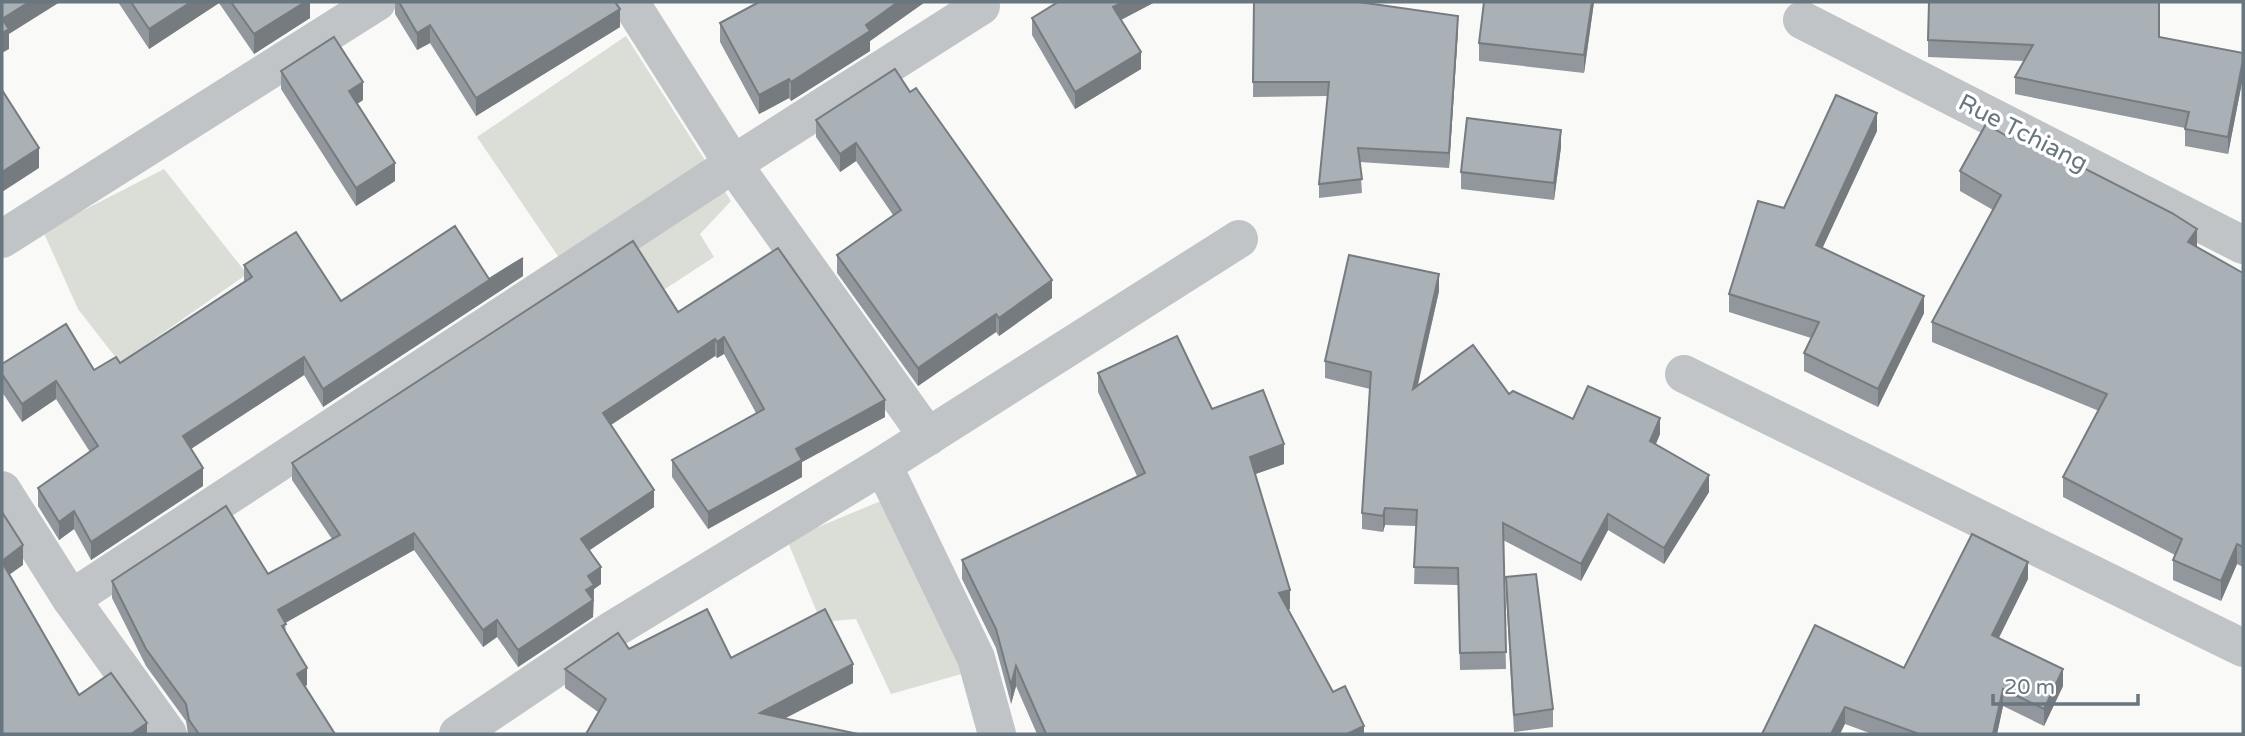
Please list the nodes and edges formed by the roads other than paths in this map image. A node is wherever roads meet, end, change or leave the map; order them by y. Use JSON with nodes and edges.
{"nodes":[{"id":1,"x":377,"y":2,"type":"edge"},
{"id":2,"x":629,"y":2,"type":"edge"},
{"id":3,"x":981,"y":6,"type":"dead end"},
{"id":4,"x":1802,"y":20,"type":"dead end"},
{"id":5,"x":733,"y":164,"type":"junction"},
{"id":6,"x":2,"y":239,"type":"edge"},
{"id":7,"x":1239,"y":239,"type":"dead end"},
{"id":8,"x":2243,"y":245,"type":"edge"},
{"id":9,"x":1684,"y":374,"type":"dead end"},
{"id":10,"x":928,"y":437,"type":"junction"},
{"id":11,"x":883,"y":465,"type":"junction"},
{"id":12,"x":2,"y":490,"type":"edge"},
{"id":13,"x":71,"y":599,"type":"junction"},
{"id":14,"x":2243,"y":648,"type":"edge"},
{"id":15,"x":168,"y":734,"type":"edge"},
{"id":16,"x":458,"y":734,"type":"edge"},
{"id":17,"x":997,"y":734,"type":"edge"}],
"edges":[{"from":1,"to":6,"type":"street"},
{"from":2,"to":5,"type":"street"},
{"from":3,"to":5,"type":"street"},
{"from":4,"to":8,"type":"street","name":"Rue Tchiang"},
{"from":5,"to":10,"type":"street"},
{"from":5,"to":13,"type":"street"},
{"from":7,"to":10,"type":"street"},
{"from":9,"to":14,"type":"street"},
{"from":10,"to":11,"type":"street"},
{"from":11,"to":16,"type":"street"},
{"from":11,"to":17,"type":"street"},
{"from":12,"to":13,"type":"street"},
{"from":13,"to":15,"type":"street"}]}
